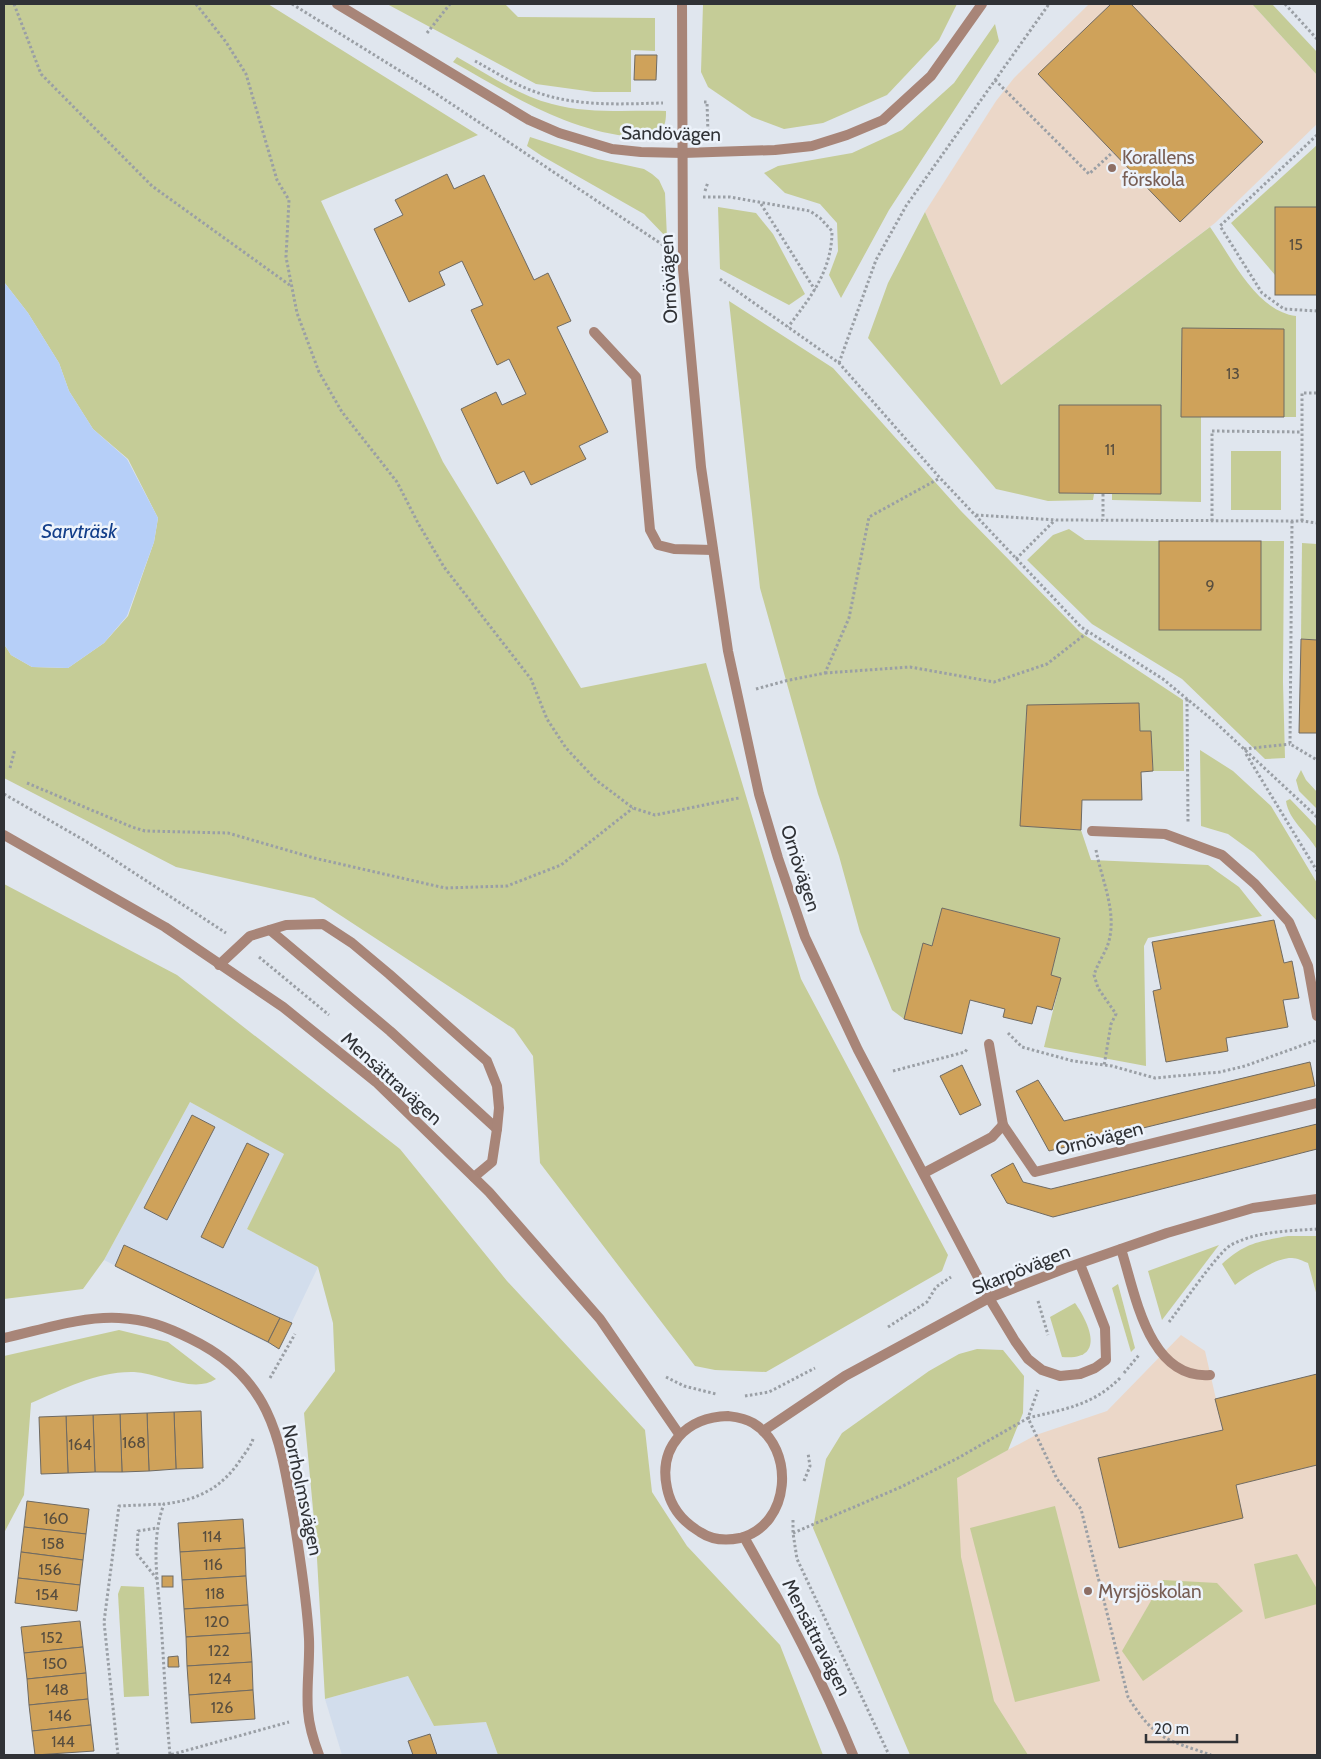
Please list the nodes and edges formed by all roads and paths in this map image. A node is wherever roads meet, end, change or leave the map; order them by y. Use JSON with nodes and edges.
{"nodes":[{"id":1,"x":14,"y":4,"type":"edge"},
{"id":2,"x":196,"y":4,"type":"edge"},
{"id":3,"x":292,"y":4,"type":"edge"},
{"id":4,"x":337,"y":4,"type":"edge"},
{"id":5,"x":450,"y":4,"type":"edge"},
{"id":6,"x":682,"y":4,"type":"edge"},
{"id":7,"x":982,"y":4,"type":"edge"},
{"id":8,"x":1049,"y":4,"type":"edge"},
{"id":9,"x":1285,"y":4,"type":"edge"},
{"id":10,"x":434,"y":37,"type":"dead end"},
{"id":11,"x":1317,"y":39,"type":"edge"},
{"id":12,"x":474,"y":60,"type":"dead end"},
{"id":13,"x":995,"y":80,"type":"junction"},
{"id":14,"x":664,"y":103,"type":"dead end"},
{"id":15,"x":698,"y":103,"type":"dead end"},
{"id":16,"x":708,"y":134,"type":"dead end"},
{"id":17,"x":1317,"y":135,"type":"edge"},
{"id":18,"x":1113,"y":152,"type":"dead end"},
{"id":19,"x":683,"y":153,"type":"junction"},
{"id":20,"x":708,"y":182,"type":"dead end"},
{"id":21,"x":761,"y":203,"type":"junction"},
{"id":22,"x":665,"y":247,"type":"dead end"},
{"id":23,"x":720,"y":278,"type":"dead end"},
{"id":24,"x":292,"y":286,"type":"junction"},
{"id":25,"x":815,"y":290,"type":"junction"},
{"id":26,"x":1317,"y":311,"type":"edge"},
{"id":27,"x":788,"y":327,"type":"junction"},
{"id":28,"x":594,"y":332,"type":"dead end"},
{"id":29,"x":838,"y":363,"type":"junction"},
{"id":30,"x":1317,"y":393,"type":"edge"},
{"id":31,"x":1301,"y":432,"type":"junction"},
{"id":32,"x":940,"y":478,"type":"junction"},
{"id":33,"x":1103,"y":494,"type":"dead end"},
{"id":34,"x":975,"y":515,"type":"junction"},
{"id":35,"x":1056,"y":520,"type":"junction"},
{"id":36,"x":1103,"y":520,"type":"junction"},
{"id":37,"x":1212,"y":521,"type":"junction"},
{"id":38,"x":1292,"y":521,"type":"junction"},
{"id":39,"x":1302,"y":521,"type":"junction"},
{"id":40,"x":1317,"y":523,"type":"edge"},
{"id":41,"x":713,"y":550,"type":"junction"},
{"id":42,"x":1016,"y":558,"type":"junction"},
{"id":43,"x":1088,"y":632,"type":"junction"},
{"id":44,"x":825,"y":673,"type":"junction"},
{"id":45,"x":756,"y":690,"type":"dead end"},
{"id":46,"x":1187,"y":699,"type":"junction"},
{"id":47,"x":1290,"y":744,"type":"junction"},
{"id":48,"x":16,"y":749,"type":"dead end"},
{"id":49,"x":1244,"y":749,"type":"junction"},
{"id":50,"x":1317,"y":760,"type":"edge"},
{"id":51,"x":10,"y":768,"type":"dead end"},
{"id":52,"x":27,"y":783,"type":"dead end"},
{"id":53,"x":740,"y":798,"type":"dead end"},
{"id":54,"x":633,"y":808,"type":"junction"},
{"id":55,"x":1317,"y":817,"type":"edge"},
{"id":56,"x":1092,"y":831,"type":"joint"},
{"id":57,"x":4,"y":835,"type":"edge"},
{"id":58,"x":1188,"y":842,"type":"junction"},
{"id":59,"x":1317,"y":871,"type":"edge"},
{"id":60,"x":270,"y":930,"type":"junction"},
{"id":61,"x":219,"y":965,"type":"junction"},
{"id":62,"x":1317,"y":1016,"type":"edge"},
{"id":63,"x":1002,"y":1031,"type":"dead end"},
{"id":64,"x":1317,"y":1040,"type":"edge"},
{"id":65,"x":989,"y":1044,"type":"dead end"},
{"id":66,"x":969,"y":1047,"type":"dead end"},
{"id":67,"x":1104,"y":1066,"type":"junction"},
{"id":68,"x":892,"y":1072,"type":"dead end"},
{"id":69,"x":1317,"y":1103,"type":"edge"},
{"id":70,"x":1003,"y":1125,"type":"junction"},
{"id":71,"x":497,"y":1128,"type":"junction"},
{"id":72,"x":924,"y":1173,"type":"junction"},
{"id":73,"x":474,"y":1178,"type":"junction"},
{"id":74,"x":1317,"y":1199,"type":"edge"},
{"id":75,"x":1317,"y":1229,"type":"edge"},
{"id":76,"x":1121,"y":1248,"type":"junction"},
{"id":77,"x":1080,"y":1264,"type":"junction"},
{"id":78,"x":951,"y":1277,"type":"dead end"},
{"id":79,"x":989,"y":1298,"type":"junction"},
{"id":80,"x":1038,"y":1301,"type":"dead end"},
{"id":81,"x":1169,"y":1322,"type":"dead end"},
{"id":82,"x":880,"y":1332,"type":"dead end"},
{"id":83,"x":294,"y":1334,"type":"dead end"},
{"id":84,"x":1048,"y":1335,"type":"dead end"},
{"id":85,"x":4,"y":1338,"type":"edge"},
{"id":86,"x":1141,"y":1353,"type":"dead end"},
{"id":87,"x":817,"y":1368,"type":"dead end"},
{"id":88,"x":1210,"y":1375,"type":"dead end"},
{"id":89,"x":270,"y":1379,"type":"dead end"},
{"id":90,"x":1041,"y":1382,"type":"dead end"},
{"id":91,"x":769,"y":1392,"type":"dead end"},
{"id":92,"x":1028,"y":1418,"type":"junction"},
{"id":93,"x":763,"y":1432,"type":"junction"},
{"id":94,"x":251,"y":1433,"type":"dead end"},
{"id":95,"x":679,"y":1434,"type":"junction"},
{"id":96,"x":164,"y":1504,"type":"junction"},
{"id":97,"x":157,"y":1528,"type":"junction"},
{"id":98,"x":744,"y":1537,"type":"junction"},
{"id":99,"x":156,"y":1579,"type":"junction"},
{"id":100,"x":292,"y":1721,"type":"dead end"},
{"id":101,"x":118,"y":1755,"type":"edge"},
{"id":102,"x":318,"y":1755,"type":"edge"},
{"id":103,"x":853,"y":1755,"type":"edge"},
{"id":104,"x":889,"y":1755,"type":"edge"},
{"id":105,"x":1211,"y":1755,"type":"edge"}],
"edges":[{"from":1,"to":24,"type":"path"},
{"from":2,"to":24,"type":"path"},
{"from":3,"to":22,"type":"path"},
{"from":4,"to":19,"type":"street","name":"Sandövägen"},
{"from":5,"to":10,"type":"path"},
{"from":6,"to":19,"type":"street","name":"Ornövägen"},
{"from":7,"to":19,"type":"street","name":"Sandövägen"},
{"from":8,"to":13,"type":"path"},
{"from":9,"to":11,"type":"path"},
{"from":12,"to":14,"type":"path"},
{"from":13,"to":18,"type":"path"},
{"from":13,"to":29,"type":"path"},
{"from":15,"to":16,"type":"path"},
{"from":17,"to":26,"type":"path"},
{"from":19,"to":41,"type":"street","name":"Ornövägen"},
{"from":20,"to":21,"type":"path"},
{"from":21,"to":25,"type":"path"},
{"from":21,"to":25,"type":"path"},
{"from":23,"to":27,"type":"path"},
{"from":24,"to":54,"type":"path"},
{"from":25,"to":27,"type":"path"},
{"from":27,"to":29,"type":"path"},
{"from":28,"to":41,"type":"street"},
{"from":29,"to":32,"type":"path"},
{"from":30,"to":31,"type":"path"},
{"from":31,"to":37,"type":"path"},
{"from":31,"to":39,"type":"path"},
{"from":32,"to":34,"type":"path"},
{"from":32,"to":44,"type":"path"},
{"from":33,"to":36,"type":"path"},
{"from":34,"to":35,"type":"path"},
{"from":34,"to":42,"type":"path"},
{"from":35,"to":36,"type":"path"},
{"from":35,"to":42,"type":"path"},
{"from":36,"to":37,"type":"path"},
{"from":37,"to":38,"type":"path"},
{"from":38,"to":39,"type":"path"},
{"from":38,"to":47,"type":"path"},
{"from":39,"to":40,"type":"path"},
{"from":41,"to":72,"type":"street","name":"Ornövägen"},
{"from":42,"to":43,"type":"path"},
{"from":43,"to":44,"type":"path"},
{"from":43,"to":46,"type":"path"},
{"from":44,"to":45,"type":"path"},
{"from":46,"to":49,"type":"path"},
{"from":46,"to":58,"type":"path"},
{"from":47,"to":49,"type":"path"},
{"from":47,"to":50,"type":"path"},
{"from":48,"to":51,"type":"path"},
{"from":49,"to":55,"type":"path"},
{"from":49,"to":59,"type":"path"},
{"from":52,"to":54,"type":"path"},
{"from":53,"to":54,"type":"path"},
{"from":56,"to":58,"type":"street"},
{"from":56,"to":67,"type":"path"},
{"from":57,"to":61,"type":"street","name":"Mensättravägen"},
{"from":58,"to":62,"type":"street"},
{"from":60,"to":61,"type":"street"},
{"from":60,"to":71,"type":"street"},
{"from":60,"to":71,"type":"street"},
{"from":61,"to":73,"type":"street","name":"Mensättravägen"},
{"from":63,"to":67,"type":"path"},
{"from":64,"to":67,"type":"path"},
{"from":65,"to":70,"type":"street"},
{"from":66,"to":68,"type":"path"},
{"from":69,"to":70,"type":"street","name":"Ornövägen"},
{"from":70,"to":72,"type":"street"},
{"from":71,"to":73,"type":"street"},
{"from":72,"to":79,"type":"street","name":"Ornövägen"},
{"from":73,"to":95,"type":"street","name":"Mensättravägen"},
{"from":74,"to":76,"type":"street","name":"Skarpövägen"},
{"from":75,"to":81,"type":"path"},
{"from":76,"to":77,"type":"street","name":"Skarpövägen"},
{"from":76,"to":88,"type":"street"},
{"from":77,"to":79,"type":"street","name":"Skarpövägen"},
{"from":77,"to":79,"type":"street","name":"Ornövägen"},
{"from":78,"to":82,"type":"path"},
{"from":79,"to":93,"type":"street","name":"Skarpövägen"},
{"from":80,"to":84,"type":"path"},
{"from":83,"to":89,"type":"path"},
{"from":85,"to":102,"type":"street","name":"Norrholmsvägen"},
{"from":86,"to":92,"type":"path"},
{"from":87,"to":91,"type":"path"},
{"from":90,"to":92,"type":"path"},
{"from":92,"to":104,"type":"path"},
{"from":92,"to":105,"type":"path"},
{"from":93,"to":95,"type":"street"},
{"from":93,"to":98,"type":"street"},
{"from":94,"to":96,"type":"path"},
{"from":95,"to":98,"type":"street"},
{"from":96,"to":97,"type":"path"},
{"from":96,"to":101,"type":"path"},
{"from":97,"to":99,"type":"path"},
{"from":97,"to":99,"type":"path"},
{"from":98,"to":103,"type":"street","name":"Mensättravägen"},
{"from":99,"to":100,"type":"path"}]}
